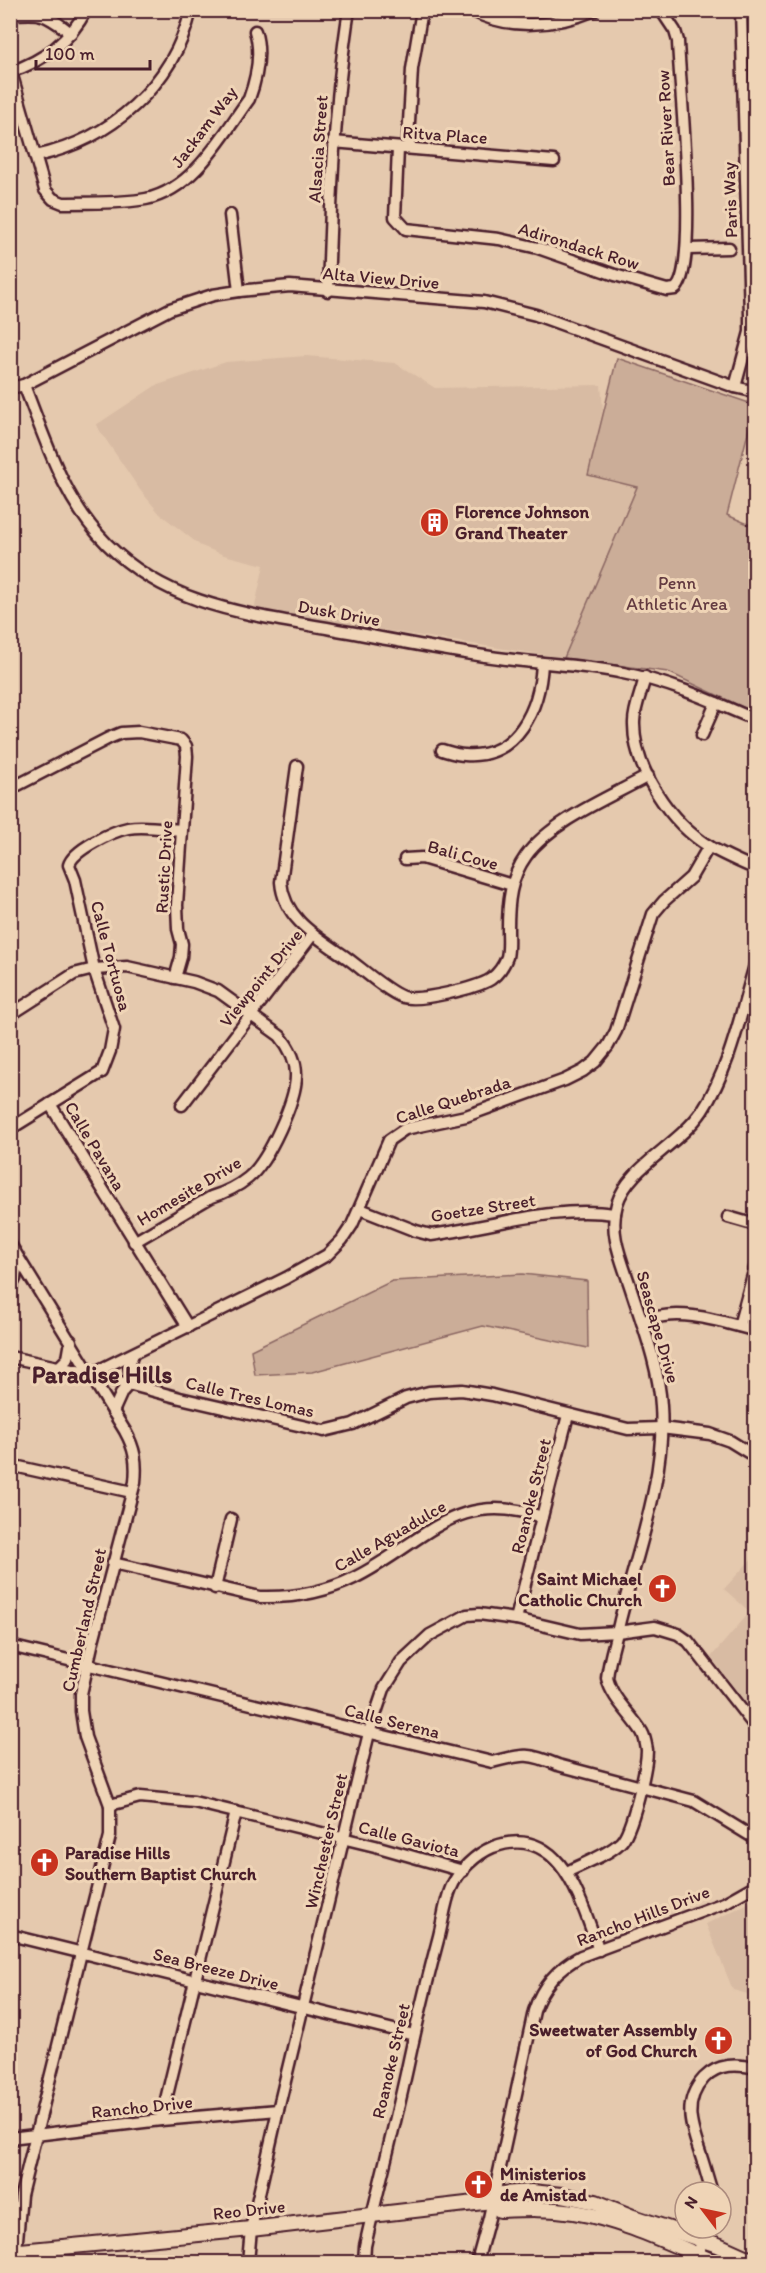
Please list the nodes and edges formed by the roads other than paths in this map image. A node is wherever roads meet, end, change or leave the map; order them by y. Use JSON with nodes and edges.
{"nodes":[{"id":1,"x":86,"y":10,"type":"edge"},
{"id":2,"x":191,"y":10,"type":"edge"},
{"id":3,"x":349,"y":10,"type":"edge"},
{"id":4,"x":422,"y":10,"type":"edge"},
{"id":5,"x":471,"y":10,"type":"edge"},
{"id":6,"x":595,"y":10,"type":"edge"},
{"id":7,"x":661,"y":10,"type":"edge"},
{"id":8,"x":741,"y":10,"type":"edge"},
{"id":9,"x":10,"y":15,"type":"edge"},
{"id":10,"x":255,"y":31,"type":"dead end"},
{"id":11,"x":71,"y":33,"type":"junction"},
{"id":12,"x":11,"y":72,"type":"edge"},
{"id":13,"x":333,"y":142,"type":"junction"},
{"id":14,"x":404,"y":148,"type":"junction"},
{"id":15,"x":36,"y":156,"type":"junction"},
{"id":16,"x":554,"y":161,"type":"dead end"},
{"id":17,"x":230,"y":215,"type":"dead end"},
{"id":18,"x":729,"y":248,"type":"dead end"},
{"id":19,"x":688,"y":249,"type":"junction"},
{"id":20,"x":752,"y":249,"type":"edge"},
{"id":21,"x":239,"y":291,"type":"junction"},
{"id":22,"x":328,"y":291,"type":"junction"},
{"id":23,"x":24,"y":385,"type":"junction"},
{"id":24,"x":735,"y":387,"type":"junction"},
{"id":25,"x":10,"y":388,"type":"edge"},
{"id":26,"x":756,"y":392,"type":"edge"},
{"id":27,"x":542,"y":663,"type":"junction"},
{"id":28,"x":645,"y":677,"type":"junction"},
{"id":29,"x":716,"y":703,"type":"junction"},
{"id":30,"x":756,"y":720,"type":"edge"},
{"id":31,"x":702,"y":735,"type":"dead end"},
{"id":32,"x":442,"y":750,"type":"dead end"},
{"id":33,"x":297,"y":766,"type":"dead end"},
{"id":34,"x":648,"y":776,"type":"junction"},
{"id":35,"x":10,"y":789,"type":"edge"},
{"id":36,"x":181,"y":830,"type":"junction"},
{"id":37,"x":709,"y":846,"type":"junction"},
{"id":38,"x":405,"y":859,"type":"dead end"},
{"id":39,"x":756,"y":869,"type":"edge"},
{"id":40,"x":512,"y":885,"type":"junction"},
{"id":41,"x":313,"y":934,"type":"junction"},
{"id":42,"x":756,"y":962,"type":"edge"},
{"id":43,"x":94,"y":969,"type":"junction"},
{"id":44,"x":175,"y":978,"type":"junction"},
{"id":45,"x":250,"y":1014,"type":"junction"},
{"id":46,"x":10,"y":1015,"type":"edge"},
{"id":47,"x":50,"y":1104,"type":"junction"},
{"id":48,"x":182,"y":1105,"type":"dead end"},
{"id":49,"x":10,"y":1128,"type":"edge"},
{"id":50,"x":360,"y":1209,"type":"junction"},
{"id":51,"x":615,"y":1214,"type":"junction"},
{"id":52,"x":728,"y":1217,"type":"dead end"},
{"id":53,"x":756,"y":1225,"type":"edge"},
{"id":54,"x":134,"y":1242,"type":"junction"},
{"id":55,"x":10,"y":1244,"type":"edge"},
{"id":56,"x":17,"y":1257,"type":"junction"},
{"id":57,"x":756,"y":1264,"type":"edge"},
{"id":58,"x":10,"y":1289,"type":"edge"},
{"id":59,"x":642,"y":1322,"type":"junction"},
{"id":60,"x":739,"y":1326,"type":"junction"},
{"id":61,"x":188,"y":1327,"type":"junction"},
{"id":62,"x":756,"y":1331,"type":"edge"},
{"id":63,"x":71,"y":1341,"type":"junction"},
{"id":64,"x":133,"y":1354,"type":"junction"},
{"id":65,"x":10,"y":1357,"type":"edge"},
{"id":66,"x":59,"y":1367,"type":"junction"},
{"id":67,"x":92,"y":1374,"type":"junction"},
{"id":68,"x":131,"y":1384,"type":"junction"},
{"id":69,"x":113,"y":1412,"type":"junction"},
{"id":70,"x":568,"y":1415,"type":"junction"},
{"id":71,"x":661,"y":1428,"type":"junction"},
{"id":72,"x":756,"y":1458,"type":"edge"},
{"id":73,"x":10,"y":1465,"type":"edge"},
{"id":74,"x":132,"y":1492,"type":"junction"},
{"id":75,"x":542,"y":1518,"type":"junction"},
{"id":76,"x":231,"y":1519,"type":"dead end"},
{"id":77,"x":113,"y":1563,"type":"junction"},
{"id":78,"x":215,"y":1588,"type":"junction"},
{"id":79,"x":516,"y":1619,"type":"junction"},
{"id":80,"x":617,"y":1632,"type":"junction"},
{"id":81,"x":10,"y":1646,"type":"edge"},
{"id":82,"x":87,"y":1664,"type":"junction"},
{"id":83,"x":756,"y":1728,"type":"edge"},
{"id":84,"x":369,"y":1733,"type":"junction"},
{"id":85,"x":641,"y":1787,"type":"junction"},
{"id":86,"x":111,"y":1805,"type":"junction"},
{"id":87,"x":236,"y":1812,"type":"junction"},
{"id":88,"x":756,"y":1839,"type":"edge"},
{"id":89,"x":344,"y":1840,"type":"junction"},
{"id":90,"x":463,"y":1871,"type":"junction"},
{"id":91,"x":567,"y":1872,"type":"junction"},
{"id":92,"x":756,"y":1885,"type":"edge"},
{"id":93,"x":10,"y":1935,"type":"edge"},
{"id":94,"x":599,"y":1950,"type":"junction"},
{"id":95,"x":81,"y":1953,"type":"junction"},
{"id":96,"x":194,"y":1980,"type":"junction"},
{"id":97,"x":303,"y":2008,"type":"junction"},
{"id":98,"x":414,"y":2035,"type":"junction"},
{"id":99,"x":756,"y":2068,"type":"edge"},
{"id":100,"x":278,"y":2110,"type":"junction"},
{"id":101,"x":160,"y":2120,"type":"junction"},
{"id":102,"x":35,"y":2136,"type":"junction"},
{"id":103,"x":10,"y":2138,"type":"edge"},
{"id":104,"x":708,"y":2180,"type":"edge"},
{"id":105,"x":492,"y":2201,"type":"junction"},
{"id":106,"x":372,"y":2215,"type":"junction"},
{"id":107,"x":673,"y":2226,"type":"edge"},
{"id":108,"x":250,"y":2229,"type":"junction"},
{"id":109,"x":703,"y":2240,"type":"edge"},
{"id":110,"x":717,"y":2240,"type":"edge"},
{"id":111,"x":13,"y":2255,"type":"edge"},
{"id":112,"x":697,"y":2255,"type":"junction"},
{"id":113,"x":248,"y":2262,"type":"edge"},
{"id":114,"x":364,"y":2262,"type":"edge"},
{"id":115,"x":477,"y":2262,"type":"edge"},
{"id":116,"x":714,"y":2262,"type":"edge"},
{"id":117,"x":756,"y":2262,"type":"edge"}],
"edges":[{"from":1,"to":11,"type":"street"},
{"from":2,"to":15,"type":"street"},
{"from":3,"to":13,"type":"street","name":"Alsacia Street"},
{"from":4,"to":14,"type":"street"},
{"from":5,"to":6,"type":"street"},
{"from":7,"to":19,"type":"street","name":"Bear River Row"},
{"from":8,"to":20,"type":"street","name":"Paris Way"},
{"from":9,"to":11,"type":"street"},
{"from":10,"to":15,"type":"street","name":"Jackam Way"},
{"from":11,"to":12,"type":"street"},
{"from":12,"to":15,"type":"street"},
{"from":13,"to":14,"type":"street","name":"Ritva Place"},
{"from":13,"to":22,"type":"street","name":"Alsacia Street"},
{"from":14,"to":16,"type":"street","name":"Ritva Place"},
{"from":14,"to":19,"type":"street","name":"Adirondack Row"},
{"from":17,"to":21,"type":"street"},
{"from":18,"to":19,"type":"street"},
{"from":20,"to":24,"type":"street","name":"Paris Way"},
{"from":21,"to":22,"type":"street","name":"Alta View Drive"},
{"from":21,"to":23,"type":"street","name":"Alta View Drive"},
{"from":22,"to":24,"type":"street","name":"Alta View Drive"},
{"from":23,"to":25,"type":"street","name":"Alta View Drive"},
{"from":23,"to":27,"type":"street","name":"Dusk Drive"},
{"from":24,"to":26,"type":"street","name":"Alta View Drive"},
{"from":27,"to":28,"type":"street","name":"Dusk Drive"},
{"from":27,"to":32,"type":"street"},
{"from":28,"to":29,"type":"street","name":"Dusk Drive"},
{"from":28,"to":34,"type":"street"},
{"from":29,"to":30,"type":"street","name":"Dusk Drive"},
{"from":29,"to":31,"type":"street"},
{"from":33,"to":41,"type":"street"},
{"from":34,"to":37,"type":"street"},
{"from":34,"to":40,"type":"street","name":"Viewpoint Drive"},
{"from":35,"to":36,"type":"street","name":"Rustic Drive"},
{"from":36,"to":43,"type":"street","name":"Calle Tortuosa"},
{"from":36,"to":44,"type":"street","name":"Rustic Drive"},
{"from":37,"to":39,"type":"street"},
{"from":37,"to":50,"type":"street","name":"Calle Quebrada"},
{"from":38,"to":40,"type":"street","name":"Bali Cove"},
{"from":40,"to":41,"type":"street","name":"Viewpoint Drive"},
{"from":41,"to":45,"type":"street","name":"Viewpoint Drive"},
{"from":42,"to":51,"type":"street","name":"Seascape Drive"},
{"from":43,"to":44,"type":"street","name":"Homesite Drive"},
{"from":43,"to":46,"type":"street","name":"Homesite Drive"},
{"from":43,"to":47,"type":"street","name":"Calle Tortuosa"},
{"from":44,"to":45,"type":"street","name":"Homesite Drive"},
{"from":45,"to":48,"type":"street","name":"Viewpoint Drive"},
{"from":45,"to":54,"type":"street","name":"Homesite Drive"},
{"from":47,"to":49,"type":"street","name":"Calle Tortuosa"},
{"from":47,"to":54,"type":"street","name":"Calle Pavana"},
{"from":50,"to":51,"type":"street","name":"Goetze Street"},
{"from":50,"to":61,"type":"street","name":"Calle Quebrada"},
{"from":51,"to":59,"type":"street","name":"Seascape Drive"},
{"from":52,"to":53,"type":"street"},
{"from":54,"to":61,"type":"street","name":"Calle Pavana"},
{"from":55,"to":56,"type":"street","name":"Cumberland Street"},
{"from":56,"to":58,"type":"street"},
{"from":56,"to":63,"type":"street","name":"Cumberland Street"},
{"from":57,"to":60,"type":"street"},
{"from":59,"to":60,"type":"street"},
{"from":59,"to":71,"type":"street","name":"Seascape Drive"},
{"from":60,"to":62,"type":"street"},
{"from":61,"to":64,"type":"street","name":"Calle Quebrada"},
{"from":63,"to":66,"type":"street"},
{"from":63,"to":67,"type":"street","name":"Cumberland Street"},
{"from":64,"to":67,"type":"street","name":"Calle Quebrada"},
{"from":64,"to":68,"type":"street"},
{"from":65,"to":66,"type":"street","name":"Calle Tres Lomas"},
{"from":66,"to":67,"type":"street","name":"Calle Tres Lomas"},
{"from":67,"to":68,"type":"street","name":"Calle Tres Lomas"},
{"from":67,"to":69,"type":"street","name":"Cumberland Street"},
{"from":68,"to":69,"type":"street"},
{"from":68,"to":70,"type":"street","name":"Calle Tres Lomas"},
{"from":69,"to":74,"type":"street","name":"Cumberland Street"},
{"from":70,"to":71,"type":"street","name":"Calle Tres Lomas"},
{"from":70,"to":75,"type":"street","name":"Roanoke Street"},
{"from":71,"to":72,"type":"street","name":"Calle Tres Lomas"},
{"from":71,"to":80,"type":"street","name":"Seascape Drive"},
{"from":73,"to":74,"type":"street"},
{"from":74,"to":77,"type":"street","name":"Cumberland Street"},
{"from":75,"to":78,"type":"street","name":"Calle Aguadulce"},
{"from":75,"to":79,"type":"street","name":"Roanoke Street"},
{"from":76,"to":78,"type":"street"},
{"from":77,"to":78,"type":"street","name":"Calle Aguadulce"},
{"from":77,"to":82,"type":"street","name":"Cumberland Street"},
{"from":79,"to":80,"type":"street","name":"Winchester Street"},
{"from":79,"to":84,"type":"street","name":"Winchester Street"},
{"from":80,"to":83,"type":"street","name":"Winchester Street"},
{"from":80,"to":85,"type":"street","name":"Seascape Drive"},
{"from":81,"to":82,"type":"street","name":"Calle Serena"},
{"from":82,"to":84,"type":"street","name":"Calle Serena"},
{"from":82,"to":86,"type":"street","name":"Cumberland Street"},
{"from":84,"to":85,"type":"street","name":"Calle Serena"},
{"from":84,"to":89,"type":"street","name":"Winchester Street"},
{"from":85,"to":88,"type":"street","name":"Calle Serena"},
{"from":85,"to":91,"type":"street","name":"Seascape Drive"},
{"from":86,"to":87,"type":"street","name":"Calle Gaviota"},
{"from":86,"to":95,"type":"street","name":"Cumberland Street"},
{"from":87,"to":89,"type":"street","name":"Calle Gaviota"},
{"from":87,"to":96,"type":"street"},
{"from":89,"to":90,"type":"street","name":"Calle Gaviota"},
{"from":89,"to":97,"type":"street","name":"Winchester Street"},
{"from":90,"to":91,"type":"street","name":"Calle Gaviota"},
{"from":90,"to":98,"type":"street","name":"Roanoke Street"},
{"from":91,"to":94,"type":"street","name":"Calle Gaviota"},
{"from":92,"to":94,"type":"street","name":"Rancho Hills Drive"},
{"from":93,"to":95,"type":"street","name":"Sea Breeze Drive"},
{"from":94,"to":105,"type":"street","name":"Rancho Hills Drive"},
{"from":95,"to":96,"type":"street","name":"Sea Breeze Drive"},
{"from":95,"to":102,"type":"street","name":"Cumberland Street"},
{"from":96,"to":97,"type":"street","name":"Sea Breeze Drive"},
{"from":96,"to":101,"type":"street"},
{"from":97,"to":98,"type":"street","name":"Sea Breeze Drive"},
{"from":97,"to":100,"type":"street","name":"Winchester Street"},
{"from":98,"to":106,"type":"street","name":"Roanoke Street"},
{"from":99,"to":104,"type":"street"},
{"from":100,"to":101,"type":"street","name":"Rancho Drive"},
{"from":100,"to":108,"type":"street","name":"Winchester Street"},
{"from":101,"to":102,"type":"street","name":"Rancho Drive"},
{"from":102,"to":103,"type":"street","name":"Rancho Drive"},
{"from":102,"to":111,"type":"street","name":"Cumberland Street"},
{"from":105,"to":106,"type":"main road","name":"Reo Drive"},
{"from":105,"to":107,"type":"main road","name":"Reo Drive"},
{"from":105,"to":112,"type":"main road","name":"Reo Drive"},
{"from":105,"to":115,"type":"street","name":"Rancho Hills Drive"},
{"from":106,"to":108,"type":"main road","name":"Reo Drive"},
{"from":106,"to":114,"type":"street","name":"Roanoke Street"},
{"from":108,"to":111,"type":"main road","name":"Reo Drive"},
{"from":108,"to":113,"type":"street","name":"Winchester Street"},
{"from":109,"to":112,"type":"street"},
{"from":110,"to":117,"type":"main road","name":"Reo Drive"},
{"from":112,"to":116,"type":"main road","name":"Reo Drive"}]}
